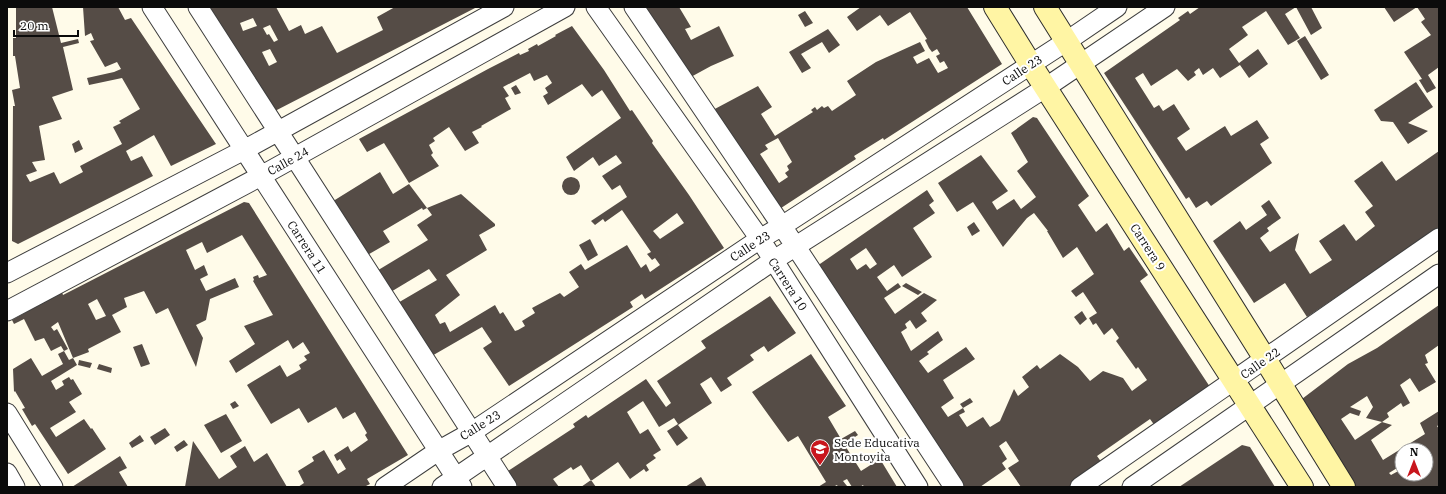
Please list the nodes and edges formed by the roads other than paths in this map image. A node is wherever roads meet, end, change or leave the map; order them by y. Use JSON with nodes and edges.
{"nodes":[{"id":1,"x":152,"y":7,"type":"edge"},
{"id":2,"x":198,"y":7,"type":"edge"},
{"id":3,"x":504,"y":7,"type":"edge"},
{"id":4,"x":565,"y":7,"type":"edge"},
{"id":5,"x":596,"y":7,"type":"edge"},
{"id":6,"x":634,"y":7,"type":"edge"},
{"id":7,"x":995,"y":7,"type":"edge"},
{"id":8,"x":1045,"y":7,"type":"edge"},
{"id":9,"x":1116,"y":7,"type":"edge"},
{"id":10,"x":1165,"y":7,"type":"edge"},
{"id":11,"x":1067,"y":41,"type":"junction"},
{"id":12,"x":1081,"y":64,"type":"junction"},
{"id":13,"x":1031,"y":65,"type":"junction"},
{"id":14,"x":1045,"y":88,"type":"junction"},
{"id":15,"x":278,"y":131,"type":"junction"},
{"id":16,"x":244,"y":150,"type":"junction"},
{"id":17,"x":295,"y":157,"type":"junction"},
{"id":18,"x":261,"y":176,"type":"junction"},
{"id":19,"x":782,"y":226,"type":"junction"},
{"id":20,"x":1439,"y":238,"type":"edge"},
{"id":21,"x":760,"y":240,"type":"junction"},
{"id":22,"x":796,"y":247,"type":"junction"},
{"id":23,"x":774,"y":260,"type":"junction"},
{"id":24,"x":7,"y":273,"type":"edge"},
{"id":25,"x":1439,"y":274,"type":"edge"},
{"id":26,"x":7,"y":310,"type":"edge"},
{"id":27,"x":1265,"y":359,"type":"junction"},
{"id":28,"x":1233,"y":381,"type":"junction"},
{"id":29,"x":1281,"y":384,"type":"junction"},
{"id":30,"x":1249,"y":406,"type":"junction"},
{"id":31,"x":7,"y":413,"type":"edge"},
{"id":32,"x":472,"y":432,"type":"junction"},
{"id":33,"x":438,"y":451,"type":"junction"},
{"id":34,"x":488,"y":456,"type":"junction"},
{"id":35,"x":7,"y":473,"type":"edge"},
{"id":36,"x":453,"y":484,"type":"edge"},
{"id":37,"x":15,"y":487,"type":"edge"},
{"id":38,"x":53,"y":487,"type":"edge"},
{"id":39,"x":384,"y":487,"type":"edge"},
{"id":40,"x":507,"y":487,"type":"edge"},
{"id":41,"x":918,"y":487,"type":"edge"},
{"id":42,"x":954,"y":487,"type":"edge"},
{"id":43,"x":1080,"y":487,"type":"edge"},
{"id":44,"x":1132,"y":487,"type":"edge"},
{"id":45,"x":1302,"y":487,"type":"edge"},
{"id":46,"x":1344,"y":487,"type":"edge"}],
"edges":[{"from":1,"to":16,"type":"street","name":"Carrera 11"},
{"from":2,"to":15,"type":"street"},
{"from":3,"to":15,"type":"street"},
{"from":4,"to":17,"type":"street","name":"Calle 24"},
{"from":5,"to":21,"type":"street","name":"Carrera 10"},
{"from":6,"to":19,"type":"street"},
{"from":7,"to":13,"type":"street","name":"Carrera 9"},
{"from":8,"to":11,"type":"street"},
{"from":9,"to":11,"type":"street","name":"Calle 23"},
{"from":10,"to":12,"type":"street","name":"Calle 23"},
{"from":11,"to":12,"type":"street"},
{"from":11,"to":13,"type":"street","name":"Calle 23"},
{"from":12,"to":14,"type":"street","name":"Calle 23"},
{"from":12,"to":27,"type":"street"},
{"from":13,"to":14,"type":"street","name":"Carrera 9"},
{"from":13,"to":19,"type":"street","name":"Calle 23"},
{"from":14,"to":22,"type":"street","name":"Calle 23"},
{"from":14,"to":28,"type":"street","name":"Carrera 9"},
{"from":15,"to":16,"type":"street"},
{"from":15,"to":17,"type":"street"},
{"from":16,"to":18,"type":"street","name":"Carrera 11"},
{"from":16,"to":24,"type":"street"},
{"from":17,"to":18,"type":"street","name":"Calle 24"},
{"from":17,"to":32,"type":"street"},
{"from":18,"to":26,"type":"street","name":"Calle 24"},
{"from":18,"to":33,"type":"street","name":"Carrera 11"},
{"from":19,"to":21,"type":"street","name":"Calle 23"},
{"from":19,"to":22,"type":"street"},
{"from":20,"to":27,"type":"street","name":"Calle 22"},
{"from":21,"to":23,"type":"street","name":"Carrera 10"},
{"from":21,"to":32,"type":"street","name":"Calle 23"},
{"from":22,"to":23,"type":"street","name":"Calle 23"},
{"from":22,"to":42,"type":"street"},
{"from":23,"to":34,"type":"street","name":"Calle 23"},
{"from":23,"to":41,"type":"street","name":"Carrera 10"},
{"from":25,"to":29,"type":"street"},
{"from":27,"to":28,"type":"street","name":"Calle 22"},
{"from":27,"to":29,"type":"street"},
{"from":28,"to":30,"type":"street","name":"Carrera 9"},
{"from":28,"to":43,"type":"street","name":"Calle 22"},
{"from":29,"to":30,"type":"street"},
{"from":29,"to":46,"type":"street"},
{"from":30,"to":44,"type":"street"},
{"from":30,"to":45,"type":"street","name":"Carrera 9"},
{"from":31,"to":38,"type":"street"},
{"from":32,"to":33,"type":"street","name":"Calle 23"},
{"from":32,"to":34,"type":"street"},
{"from":33,"to":36,"type":"street","name":"Carrera 11"},
{"from":33,"to":39,"type":"street","name":"Calle 23"},
{"from":34,"to":36,"type":"street","name":"Calle 23"},
{"from":34,"to":40,"type":"street"},
{"from":35,"to":37,"type":"street"}]}
